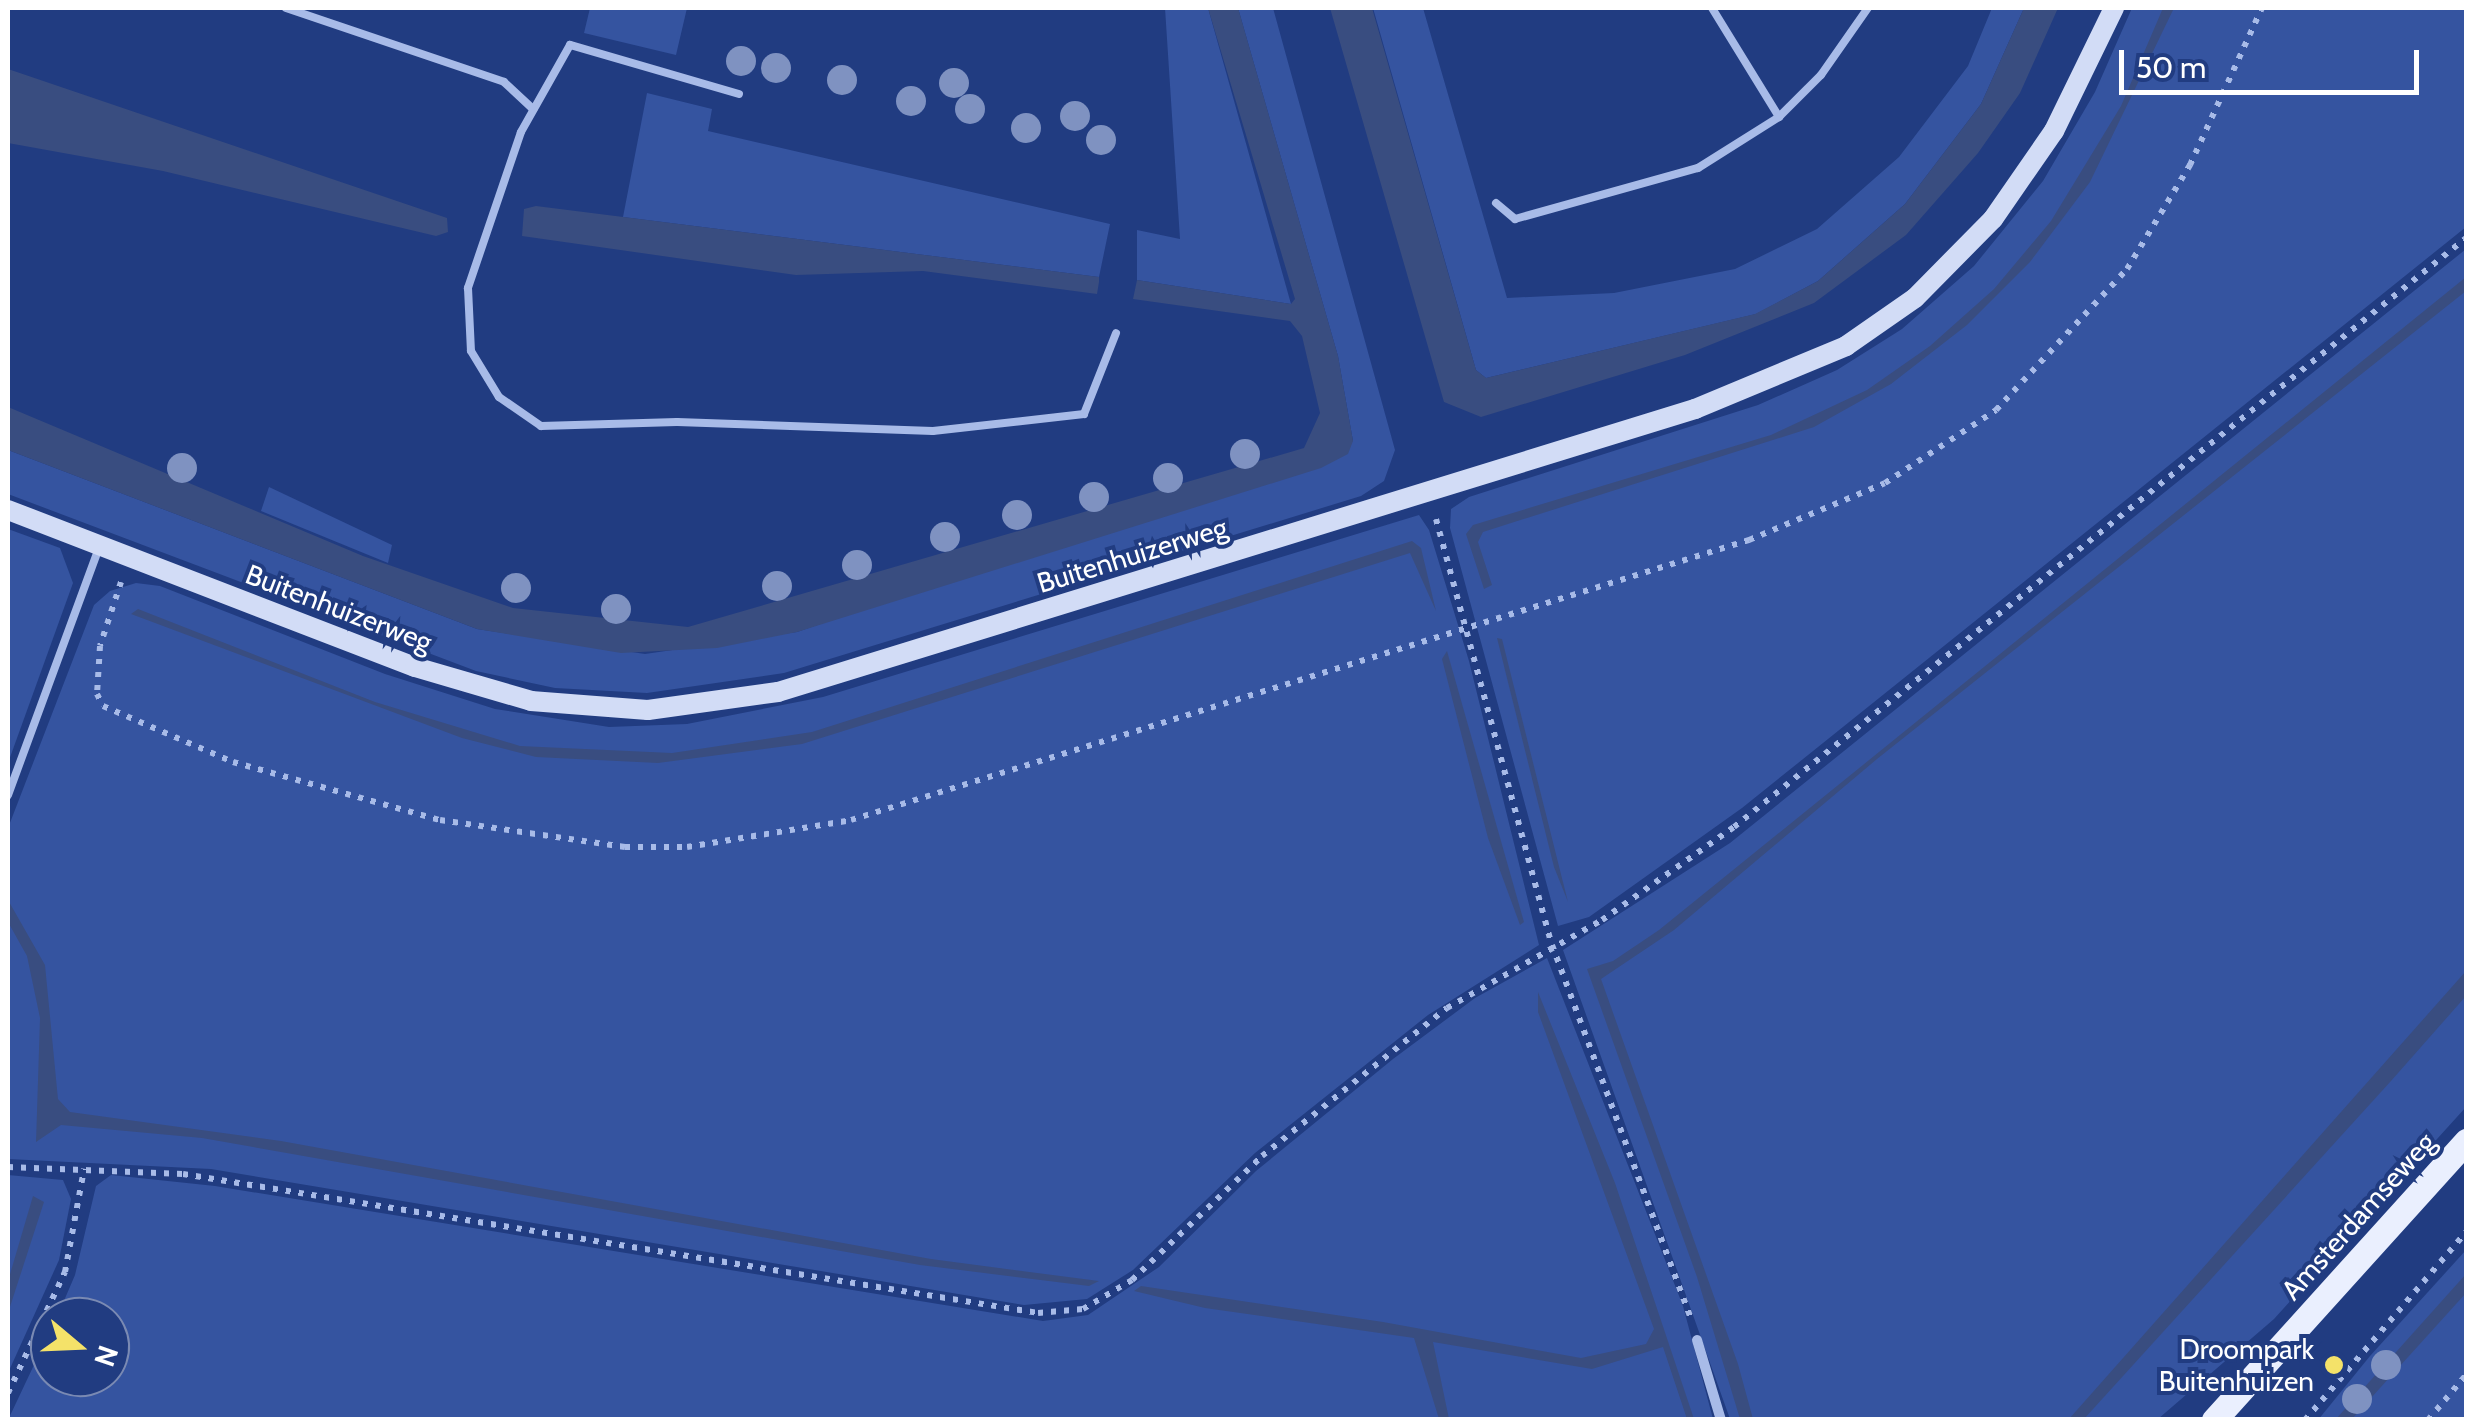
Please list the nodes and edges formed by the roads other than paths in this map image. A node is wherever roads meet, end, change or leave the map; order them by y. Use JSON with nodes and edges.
{"nodes":[{"id":1,"x":286,"y":8,"type":"edge"},
{"id":2,"x":1712,"y":8,"type":"edge"},
{"id":3,"x":1868,"y":8,"type":"edge"},
{"id":4,"x":2114,"y":8,"type":"edge"},
{"id":5,"x":739,"y":94,"type":"dead end"},
{"id":6,"x":534,"y":109,"type":"junction"},
{"id":7,"x":1780,"y":117,"type":"junction"},
{"id":8,"x":1496,"y":203,"type":"dead end"},
{"id":9,"x":1116,"y":334,"type":"dead end"},
{"id":10,"x":8,"y":510,"type":"edge"},
{"id":11,"x":100,"y":545,"type":"junction"},
{"id":12,"x":8,"y":796,"type":"edge"},
{"id":13,"x":2466,"y":1141,"type":"edge"},
{"id":14,"x":1697,"y":1340,"type":"road end"},
{"id":15,"x":1721,"y":1420,"type":"edge"},
{"id":16,"x":2214,"y":1420,"type":"edge"}],
"edges":[{"from":1,"to":6,"type":"lane"},
{"from":2,"to":7,"type":"lane"},
{"from":3,"to":7,"type":"lane"},
{"from":4,"to":11,"type":"street","name":"Buitenhuizerweg"},
{"from":5,"to":6,"type":"lane"},
{"from":6,"to":9,"type":"lane"},
{"from":7,"to":8,"type":"lane"},
{"from":10,"to":11,"type":"street","name":"Buitenhuizerweg"},
{"from":11,"to":12,"type":"lane"},
{"from":13,"to":16,"type":"main road","name":"Amsterdamseweg"},
{"from":14,"to":15,"type":"street"}]}
